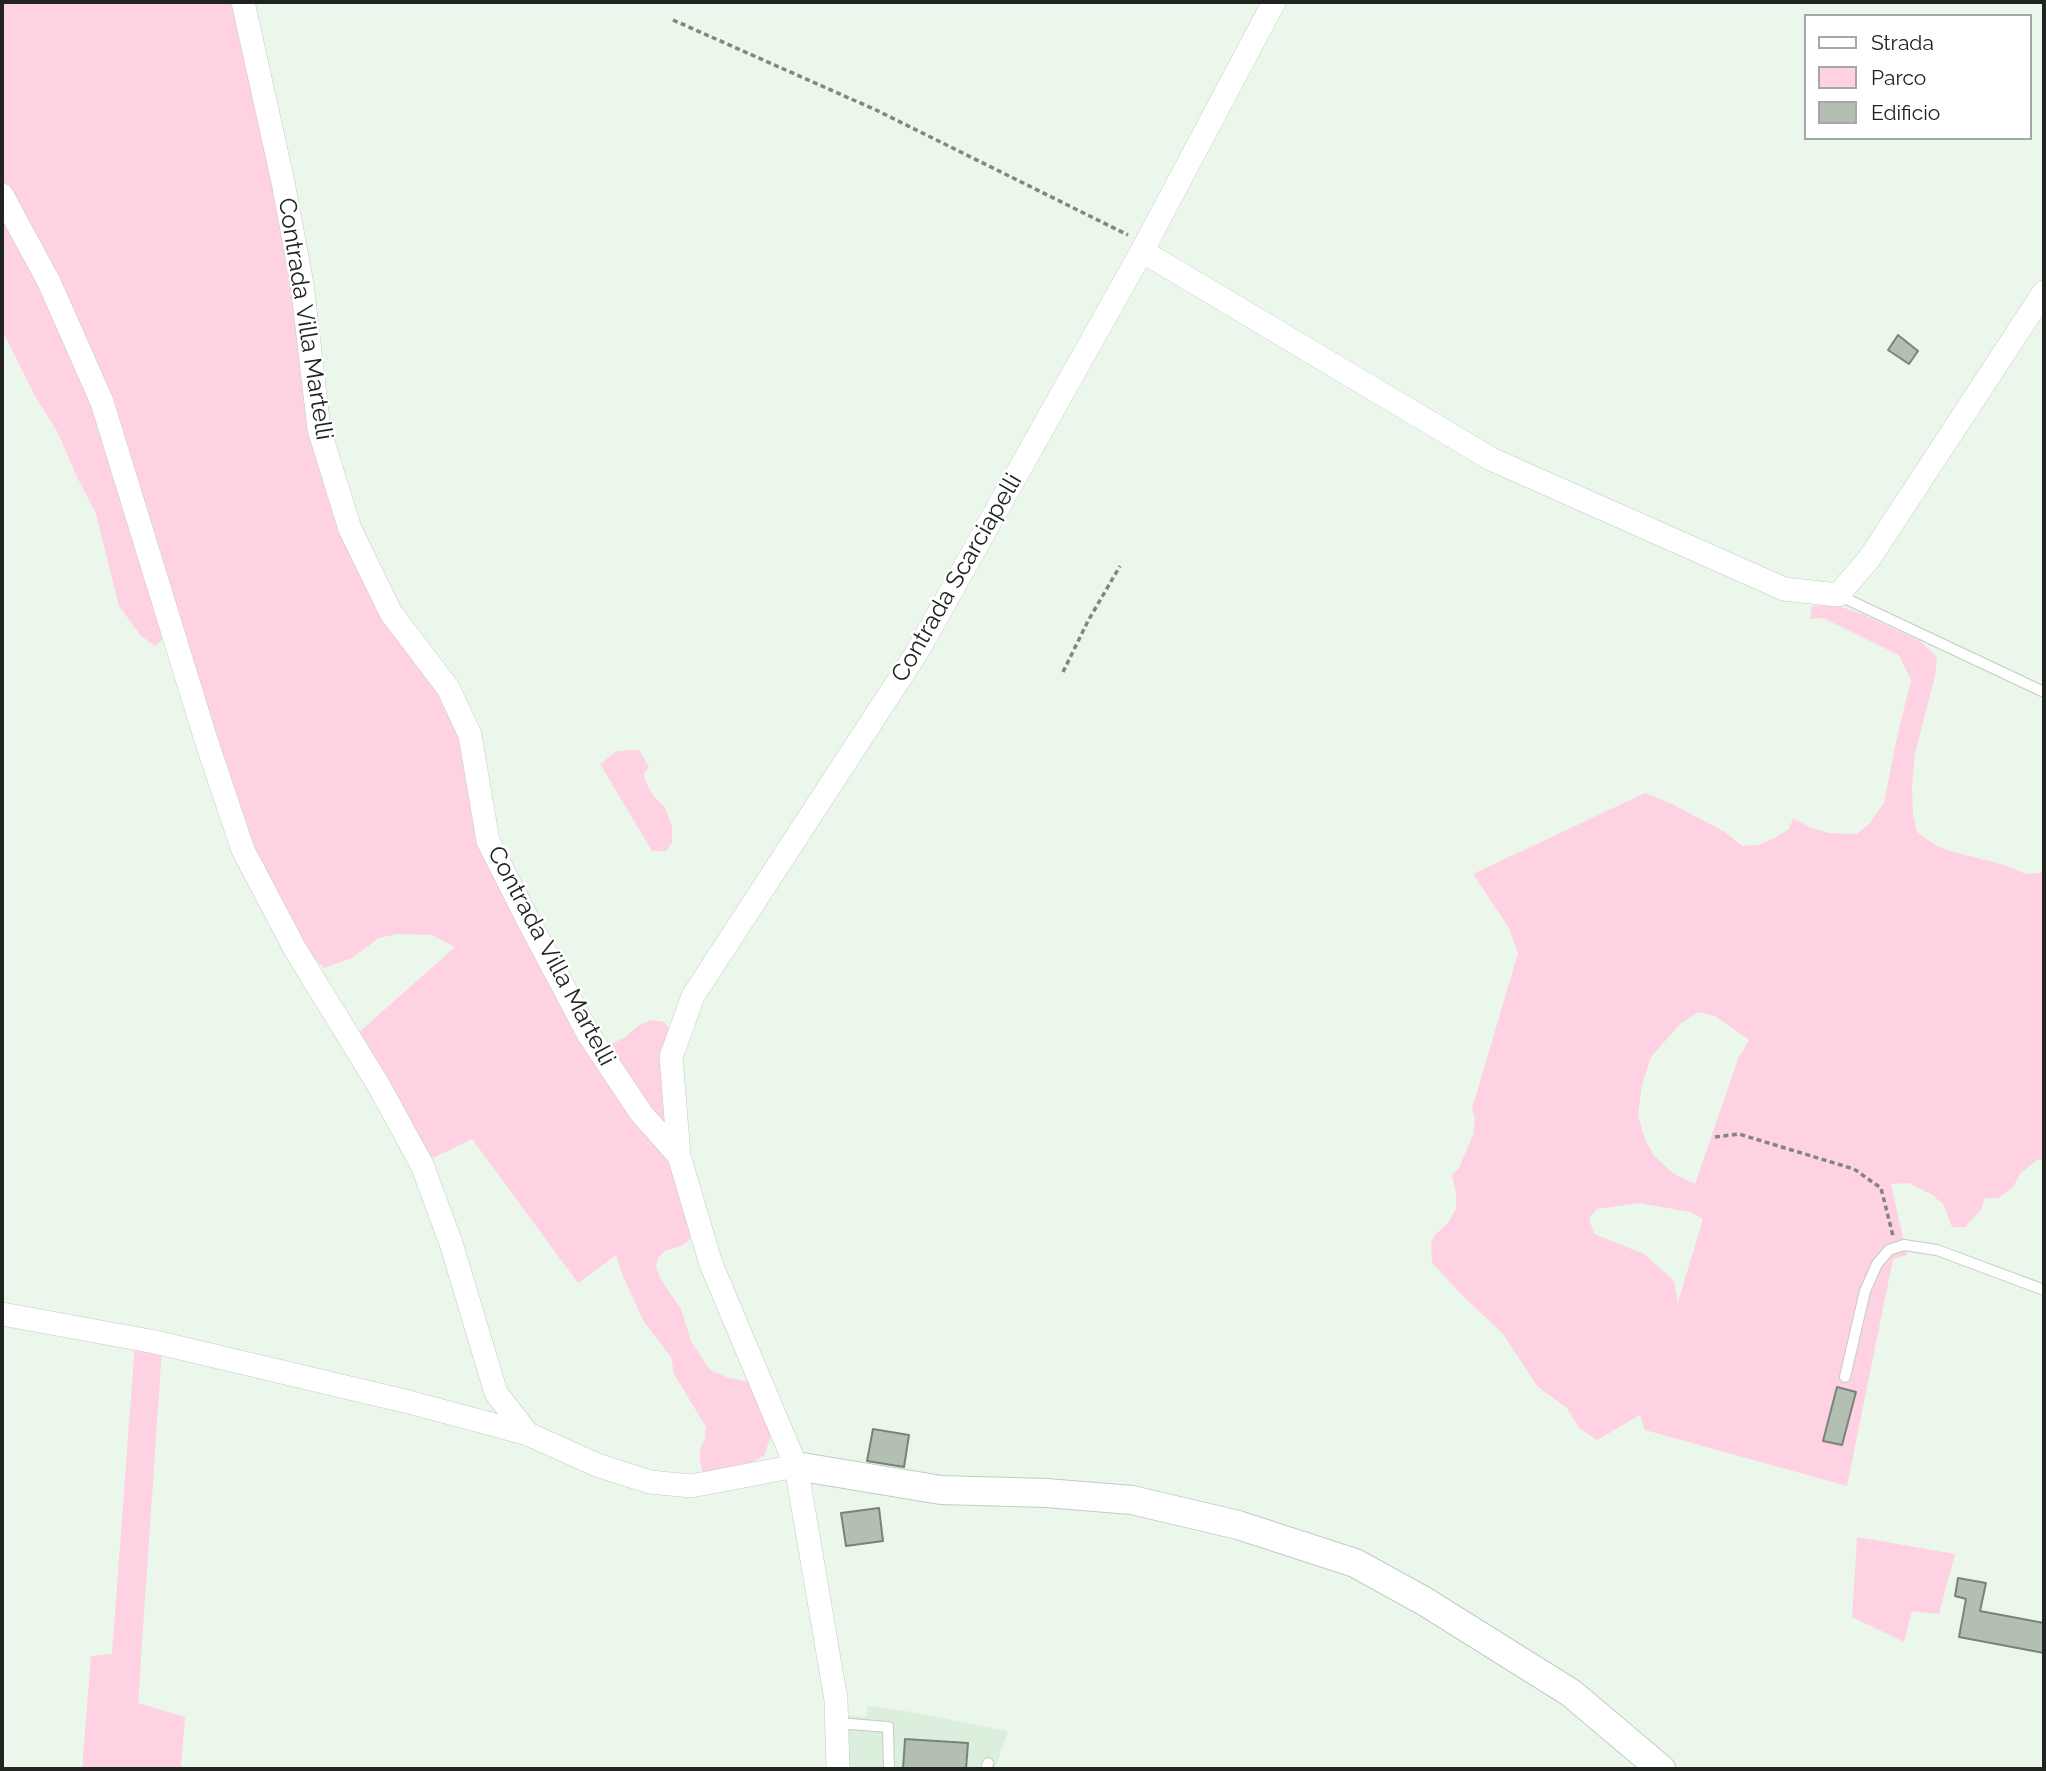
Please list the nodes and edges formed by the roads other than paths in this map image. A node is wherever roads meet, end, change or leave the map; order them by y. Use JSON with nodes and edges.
{"nodes":[{"id":1,"x":243,"y":2,"type":"edge"},
{"id":2,"x":1274,"y":2,"type":"edge"},
{"id":3,"x":2,"y":195,"type":"edge"},
{"id":4,"x":1144,"y":248,"type":"junction"},
{"id":5,"x":2044,"y":292,"type":"edge"},
{"id":6,"x":1838,"y":595,"type":"junction"},
{"id":7,"x":2044,"y":692,"type":"edge"},
{"id":8,"x":679,"y":1156,"type":"junction"},
{"id":9,"x":2044,"y":1290,"type":"edge"},
{"id":10,"x":2,"y":1314,"type":"edge"},
{"id":11,"x":1845,"y":1377,"type":"dead end"},
{"id":12,"x":528,"y":1434,"type":"junction"},
{"id":13,"x":796,"y":1466,"type":"junction"},
{"id":14,"x":837,"y":1723,"type":"junction"},
{"id":15,"x":838,"y":1769,"type":"edge"},
{"id":16,"x":889,"y":1769,"type":"edge"},
{"id":17,"x":1661,"y":1769,"type":"edge"}],
"edges":[{"from":1,"to":8,"type":"street","name":"Contrada Villa Martelli"},
{"from":2,"to":4,"type":"street","name":"Contrada Scarciapelli"},
{"from":3,"to":12,"type":"street"},
{"from":4,"to":6,"type":"street"},
{"from":4,"to":8,"type":"street","name":"Contrada Scarciapelli"},
{"from":5,"to":6,"type":"street"},
{"from":6,"to":7,"type":"lane"},
{"from":8,"to":13,"type":"street","name":"Contrada Villa Martelli"},
{"from":9,"to":11,"type":"lane"},
{"from":10,"to":12,"type":"street"},
{"from":12,"to":13,"type":"street"},
{"from":13,"to":14,"type":"street","name":"Contrada Villa Martelli"},
{"from":13,"to":17,"type":"street"},
{"from":14,"to":15,"type":"street","name":"Contrada Villa Martelli"},
{"from":14,"to":16,"type":"lane"}]}
